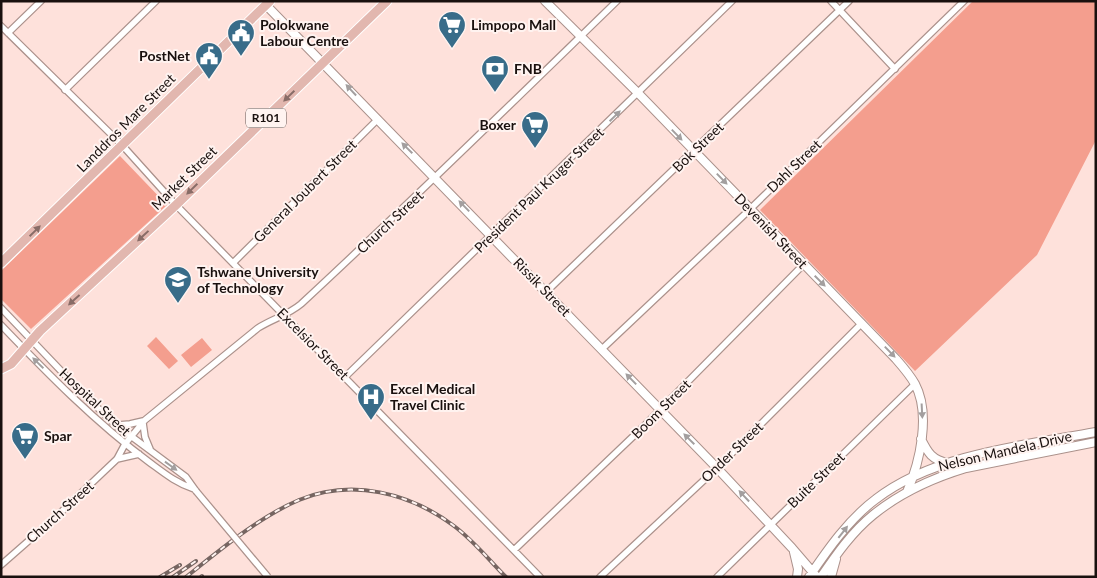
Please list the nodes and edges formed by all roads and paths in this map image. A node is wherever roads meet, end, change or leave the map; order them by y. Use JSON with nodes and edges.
{"nodes":[{"id":1,"x":41,"y":1,"type":"edge"},
{"id":2,"x":156,"y":1,"type":"edge"},
{"id":3,"x":386,"y":1,"type":"edge"},
{"id":4,"x":545,"y":1,"type":"edge"},
{"id":5,"x":617,"y":1,"type":"edge"},
{"id":6,"x":732,"y":1,"type":"edge"},
{"id":7,"x":831,"y":1,"type":"edge"},
{"id":8,"x":849,"y":1,"type":"edge"},
{"id":9,"x":964,"y":1,"type":"edge"},
{"id":10,"x":267,"y":2,"type":"edge"},
{"id":11,"x":840,"y":10,"type":"junction"},
{"id":12,"x":1,"y":26,"type":"edge"},
{"id":13,"x":8,"y":33,"type":"junction"},
{"id":14,"x":580,"y":37,"type":"junction"},
{"id":15,"x":323,"y":62,"type":"junction"},
{"id":16,"x":895,"y":69,"type":"junction"},
{"id":17,"x":65,"y":90,"type":"junction"},
{"id":18,"x":638,"y":93,"type":"junction"},
{"id":19,"x":378,"y":119,"type":"junction"},
{"id":20,"x":122,"y":145,"type":"junction"},
{"id":21,"x":693,"y":151,"type":"junction"},
{"id":22,"x":436,"y":177,"type":"junction"},
{"id":23,"x":176,"y":205,"type":"junction"},
{"id":24,"x":750,"y":208,"type":"junction"},
{"id":25,"x":492,"y":235,"type":"junction"},
{"id":26,"x":1,"y":263,"type":"edge"},
{"id":27,"x":233,"y":263,"type":"junction"},
{"id":28,"x":804,"y":264,"type":"junction"},
{"id":29,"x":546,"y":292,"type":"junction"},
{"id":30,"x":1,"y":308,"type":"edge"},
{"id":31,"x":285,"y":316,"type":"junction"},
{"id":32,"x":862,"y":323,"type":"junction"},
{"id":33,"x":1,"y":324,"type":"edge"},
{"id":34,"x":32,"y":339,"type":"junction"},
{"id":35,"x":23,"y":348,"type":"junction"},
{"id":36,"x":602,"y":349,"type":"junction"},
{"id":37,"x":10,"y":364,"type":"junction"},
{"id":38,"x":1,"y":369,"type":"edge"},
{"id":39,"x":1,"y":374,"type":"edge"},
{"id":40,"x":345,"y":377,"type":"junction"},
{"id":41,"x":915,"y":384,"type":"junction"},
{"id":42,"x":660,"y":410,"type":"junction"},
{"id":43,"x":144,"y":421,"type":"junction"},
{"id":44,"x":116,"y":425,"type":"junction"},
{"id":45,"x":1096,"y":432,"type":"edge"},
{"id":46,"x":131,"y":436,"type":"junction"},
{"id":47,"x":922,"y":439,"type":"junction"},
{"id":48,"x":1096,"y":442,"type":"edge"},
{"id":49,"x":125,"y":444,"type":"junction"},
{"id":50,"x":151,"y":452,"type":"junction"},
{"id":51,"x":139,"y":454,"type":"junction"},
{"id":52,"x":117,"y":459,"type":"junction"},
{"id":53,"x":948,"y":463,"type":"junction"},
{"id":54,"x":717,"y":468,"type":"junction"},
{"id":55,"x":914,"y":476,"type":"junction"},
{"id":56,"x":195,"y":490,"type":"junction"},
{"id":57,"x":907,"y":492,"type":"junction"},
{"id":58,"x":770,"y":524,"type":"junction"},
{"id":59,"x":792,"y":548,"type":"junction"},
{"id":60,"x":514,"y":550,"type":"junction"},
{"id":61,"x":838,"y":553,"type":"junction"},
{"id":62,"x":1,"y":565,"type":"edge"},
{"id":63,"x":815,"y":575,"type":"edge"},
{"id":64,"x":268,"y":577,"type":"edge"},
{"id":65,"x":540,"y":577,"type":"edge"},
{"id":66,"x":600,"y":577,"type":"edge"},
{"id":67,"x":717,"y":577,"type":"edge"},
{"id":68,"x":797,"y":577,"type":"edge"},
{"id":69,"x":831,"y":577,"type":"edge"}],
"edges":[{"from":1,"to":13,"type":"street"},
{"from":2,"to":17,"type":"street"},
{"from":3,"to":15,"type":"main road","name":"Market Street","number":"R101"},
{"from":4,"to":14,"type":"main road","name":"Devenish Street"},
{"from":5,"to":14,"type":"street","name":"Church Street"},
{"from":6,"to":18,"type":"street","name":"President Paul Kruger Street"},
{"from":7,"to":11,"type":"street"},
{"from":8,"to":11,"type":"street","name":"Bok Street"},
{"from":9,"to":16,"type":"street","name":"Dahl Street"},
{"from":10,"to":15,"type":"main road","name":"Rissik Street"},
{"from":10,"to":20,"type":"main road","name":"Landdros Mare Street"},
{"from":11,"to":16,"type":"street"},
{"from":11,"to":21,"type":"street","name":"Bok Street"},
{"from":12,"to":13,"type":"street","name":"Excelsior Street"},
{"from":13,"to":17,"type":"street","name":"Excelsior Street"},
{"from":14,"to":18,"type":"main road","name":"Devenish Street"},
{"from":14,"to":22,"type":"street","name":"Church Street"},
{"from":19,"to":15,"type":"main road","name":"Rissik Street","one_way":true},
{"from":15,"to":23,"type":"main road","name":"Market Street","number":"R101","one_way":true},
{"from":16,"to":24,"type":"street","name":"Dahl Street"},
{"from":17,"to":20,"type":"street","name":"Excelsior Street"},
{"from":18,"to":21,"type":"main road","name":"Devenish Street","one_way":true},
{"from":25,"to":18,"type":"street","name":"President Paul Kruger Street","one_way":true},
{"from":22,"to":19,"type":"main road","name":"Rissik Street","one_way":true},
{"from":19,"to":27,"type":"street","name":"General Joubert Street"},
{"from":20,"to":23,"type":"street","name":"Excelsior Street"},
{"from":26,"to":20,"type":"main road","name":"Landdros Mare Street","one_way":true},
{"from":21,"to":24,"type":"main road","name":"Devenish Street","one_way":true},
{"from":21,"to":29,"type":"street","name":"Bok Street"},
{"from":25,"to":22,"type":"main road","name":"Rissik Street","one_way":true},
{"from":22,"to":31,"type":"street","name":"Church Street"},
{"from":23,"to":27,"type":"street","name":"Excelsior Street"},
{"from":23,"to":34,"type":"main road","name":"Market Street","number":"R101","one_way":true},
{"from":24,"to":28,"type":"main road","name":"Devenish Street"},
{"from":24,"to":36,"type":"street","name":"Dahl Street"},
{"from":25,"to":29,"type":"main road","name":"Rissik Street"},
{"from":25,"to":40,"type":"street","name":"President Paul Kruger Street"},
{"from":27,"to":31,"type":"street","name":"Excelsior Street"},
{"from":28,"to":32,"type":"main road","name":"Devenish Street","one_way":true},
{"from":28,"to":42,"type":"street","name":"Boom Street"},
{"from":29,"to":36,"type":"main road","name":"Rissik Street"},
{"from":30,"to":34,"type":"street","name":"Hospital Street"},
{"from":31,"to":40,"type":"street","name":"Excelsior Street"},
{"from":31,"to":43,"type":"street","name":"Church Street"},
{"from":32,"to":41,"type":"main road","name":"Devenish Street","one_way":true},
{"from":32,"to":54,"type":"street","name":"Onder Street"},
{"from":33,"to":35,"type":"street","name":"Hospital Street"},
{"from":34,"to":35,"type":"main road","name":"Market Street","number":"R101"},
{"from":34,"to":44,"type":"street","name":"Hospital Street"},
{"from":35,"to":37,"type":"main road","name":"Market Street","number":"R101"},
{"from":49,"to":35,"type":"street","name":"Hospital Street","one_way":true},
{"from":42,"to":36,"type":"main road","name":"Rissik Street","one_way":true},
{"from":37,"to":38,"type":"main road","number":"R101"},
{"from":37,"to":39,"type":"main road","name":"Market Street"},
{"from":40,"to":60,"type":"street","name":"Excelsior Street"},
{"from":41,"to":47,"type":"main road","name":"Devenish Street","one_way":true},
{"from":41,"to":58,"type":"street","name":"Buite Street"},
{"from":54,"to":42,"type":"main road","name":"Rissik Street","one_way":true},
{"from":42,"to":60,"type":"street","name":"Boom Street"},
{"from":43,"to":44,"type":"street","name":"Church Street"},
{"from":43,"to":46,"type":"street","name":"Church Street"},
{"from":43,"to":50,"type":"street"},
{"from":44,"to":46,"type":"street","name":"Hospital Street"},
{"from":45,"to":53,"type":"main road","name":"Nelson Mandela Drive"},
{"from":46,"to":49,"type":"street","name":"Church Street"},
{"from":46,"to":50,"type":"street","name":"Hospital Street"},
{"from":47,"to":53,"type":"main road"},
{"from":47,"to":55,"type":"main road","name":"Devenish Street"},
{"from":48,"to":57,"type":"main road","name":"Nelson Mandela Drive"},
{"from":49,"to":51,"type":"street","name":"Hospital Street"},
{"from":49,"to":52,"type":"street","name":"Church Street"},
{"from":50,"to":56,"type":"street","name":"Hospital Street","one_way":true},
{"from":51,"to":52,"type":"street"},
{"from":51,"to":56,"type":"street","name":"Hospital Street"},
{"from":52,"to":62,"type":"street","name":"Church Street"},
{"from":53,"to":55,"type":"main road","name":"Nelson Mandela Drive"},
{"from":58,"to":54,"type":"main road","name":"Rissik Street","one_way":true},
{"from":54,"to":66,"type":"street","name":"Onder Street"},
{"from":55,"to":57,"type":"main road","name":"Devenish Street"},
{"from":63,"to":55,"type":"main road","name":"Nelson Mandela Drive","one_way":true},
{"from":56,"to":64,"type":"street","bridge":true},
{"from":57,"to":61,"type":"main road","name":"Nelson Mandela Drive"},
{"from":58,"to":59,"type":"main road","name":"Rissik Street"},
{"from":58,"to":67,"type":"street","name":"Buite Street"},
{"from":59,"to":63,"type":"main road","name":"Rissik Street"},
{"from":59,"to":68,"type":"main road"},
{"from":60,"to":65,"type":"street","name":"Excelsior Street"},
{"from":61,"to":63,"type":"main road","name":"Nelson Mandela Drive"},
{"from":61,"to":69,"type":"main road"}]}
